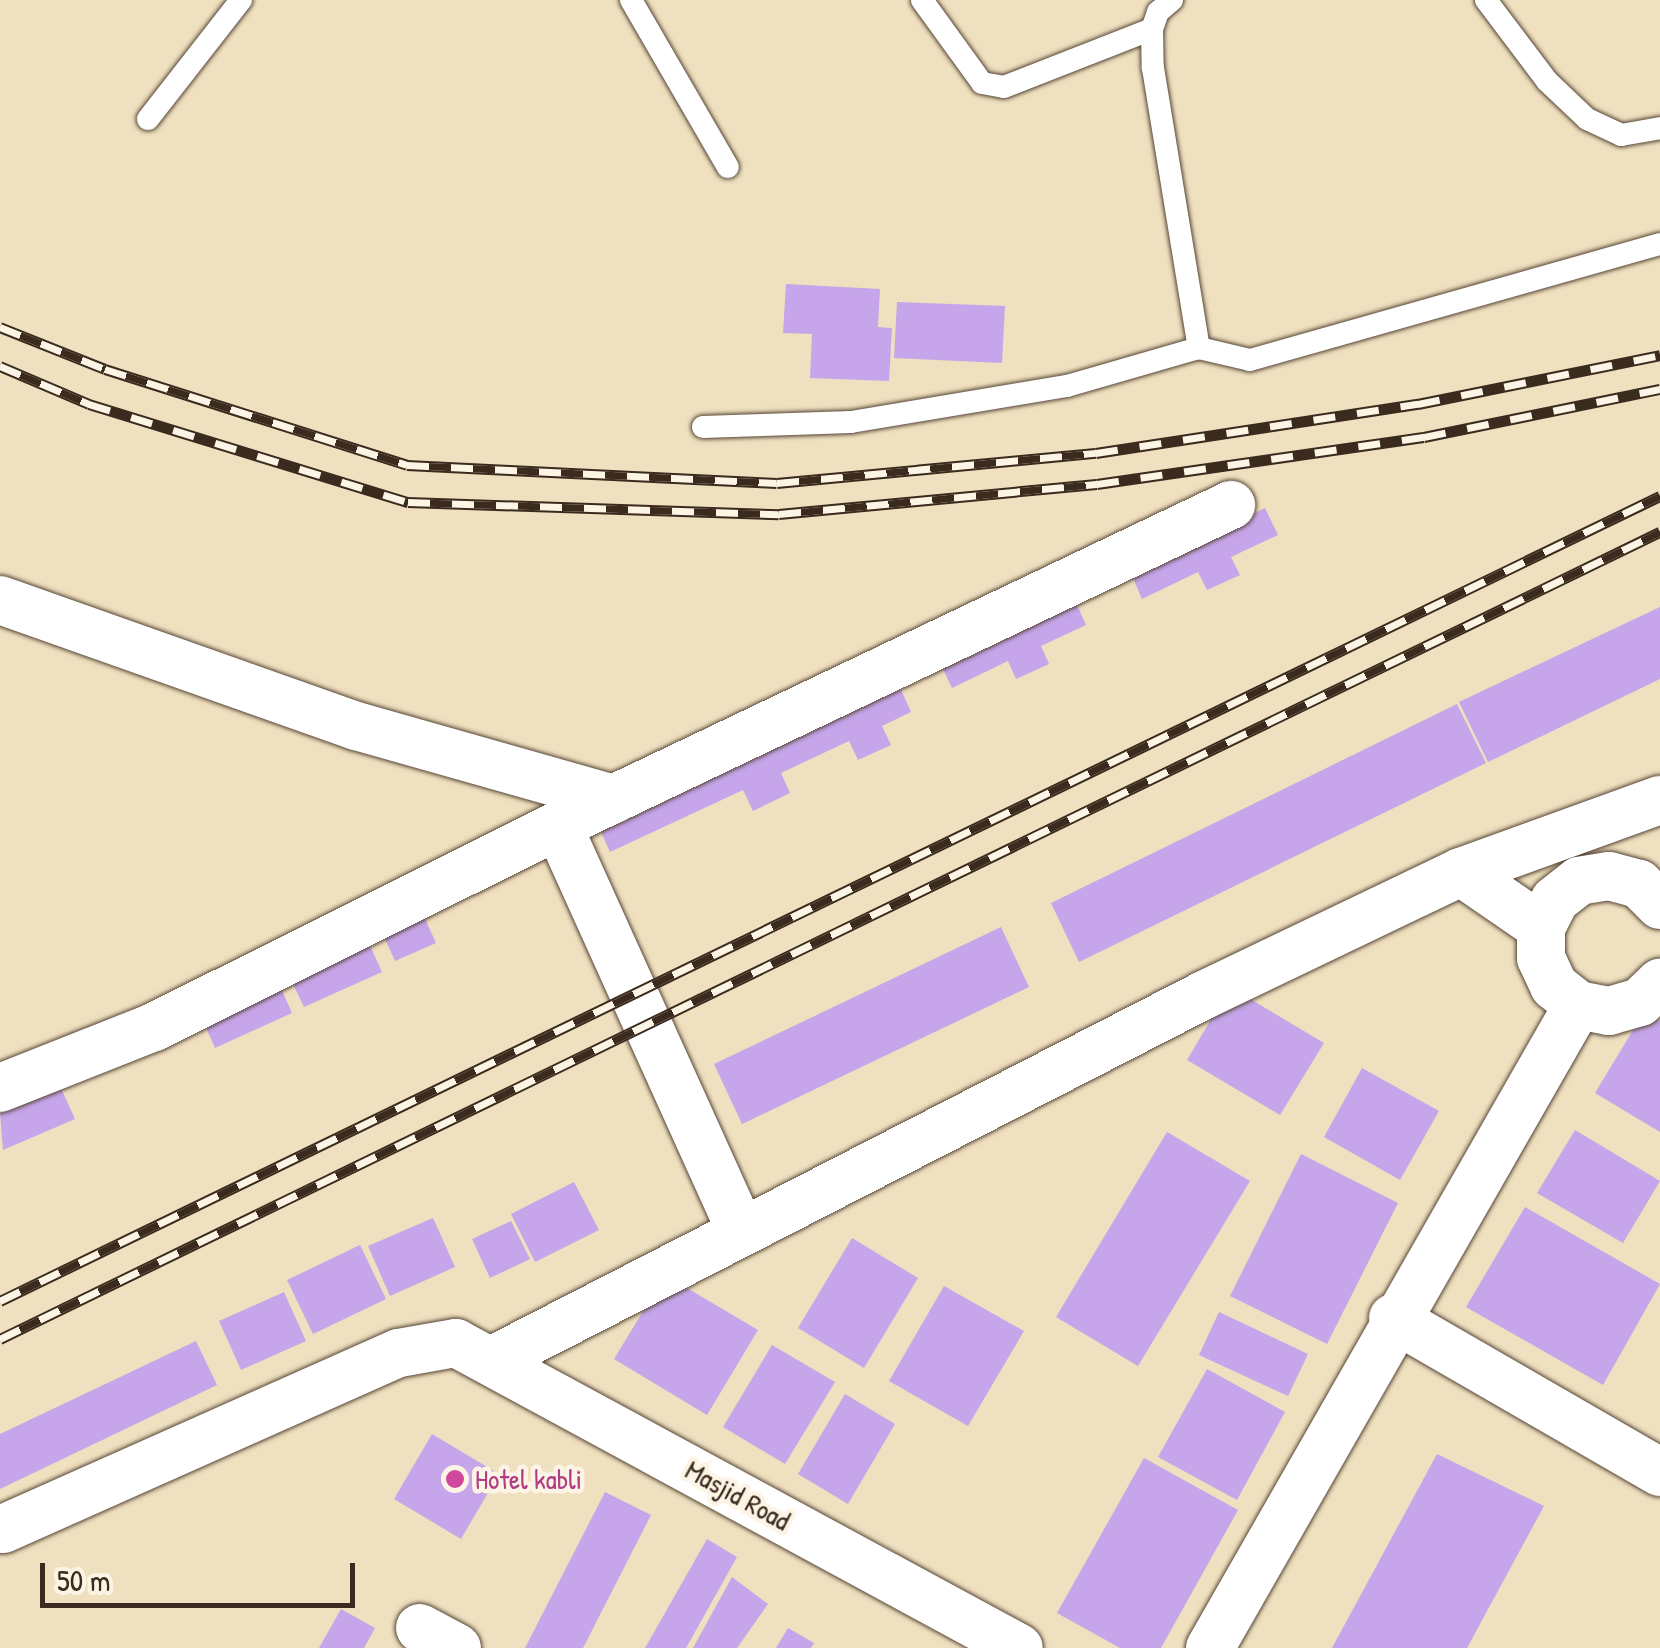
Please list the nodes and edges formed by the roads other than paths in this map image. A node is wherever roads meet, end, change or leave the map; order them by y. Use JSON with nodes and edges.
{"nodes":[{"id":1,"x":240,"y":0,"type":"edge"},
{"id":2,"x":632,"y":0,"type":"edge"},
{"id":3,"x":922,"y":0,"type":"edge"},
{"id":4,"x":1172,"y":0,"type":"edge"},
{"id":5,"x":1486,"y":0,"type":"edge"},
{"id":6,"x":1152,"y":29,"type":"junction"},
{"id":7,"x":148,"y":119,"type":"dead end"},
{"id":8,"x":1660,"y":128,"type":"edge"},
{"id":9,"x":728,"y":167,"type":"dead end"},
{"id":10,"x":1660,"y":244,"type":"edge"},
{"id":11,"x":1199,"y":348,"type":"junction"},
{"id":12,"x":703,"y":427,"type":"dead end"},
{"id":13,"x":1231,"y":505,"type":"dead end"},
{"id":14,"x":0,"y":600,"type":"edge"},
{"id":15,"x":614,"y":799,"type":"junction"},
{"id":16,"x":1660,"y":800,"type":"edge"},
{"id":17,"x":558,"y":826,"type":"junction"},
{"id":18,"x":1460,"y":872,"type":"junction"},
{"id":19,"x":1660,"y":905,"type":"edge"},
{"id":20,"x":1541,"y":927,"type":"junction"},
{"id":21,"x":1660,"y":983,"type":"edge"},
{"id":22,"x":1578,"y":1004,"type":"junction"},
{"id":23,"x":0,"y":1088,"type":"edge"},
{"id":24,"x":741,"y":1232,"type":"junction"},
{"id":25,"x":1393,"y":1318,"type":"junction"},
{"id":26,"x":474,"y":1352,"type":"junction"},
{"id":27,"x":1660,"y":1472,"type":"edge"},
{"id":28,"x":3,"y":1529,"type":"dead end"},
{"id":29,"x":1013,"y":1647,"type":"edge"},
{"id":30,"x":1210,"y":1648,"type":"edge"}],
"edges":[{"from":1,"to":7,"type":"lane"},
{"from":2,"to":9,"type":"lane"},
{"from":3,"to":6,"type":"lane"},
{"from":4,"to":6,"type":"lane"},
{"from":5,"to":8,"type":"lane"},
{"from":6,"to":11,"type":"lane"},
{"from":10,"to":11,"type":"lane"},
{"from":11,"to":12,"type":"lane"},
{"from":13,"to":15,"type":"street"},
{"from":14,"to":15,"type":"street"},
{"from":15,"to":17,"type":"street"},
{"from":16,"to":18,"type":"street"},
{"from":17,"to":23,"type":"street"},
{"from":17,"to":24,"type":"street"},
{"from":18,"to":20,"type":"street"},
{"from":18,"to":24,"type":"street"},
{"from":19,"to":20,"type":"street"},
{"from":20,"to":22,"type":"street"},
{"from":21,"to":22,"type":"street"},
{"from":22,"to":25,"type":"street"},
{"from":24,"to":26,"type":"street"},
{"from":25,"to":27,"type":"street"},
{"from":25,"to":30,"type":"street"},
{"from":26,"to":28,"type":"street"},
{"from":26,"to":29,"type":"street","name":"Masjid Road"}]}
